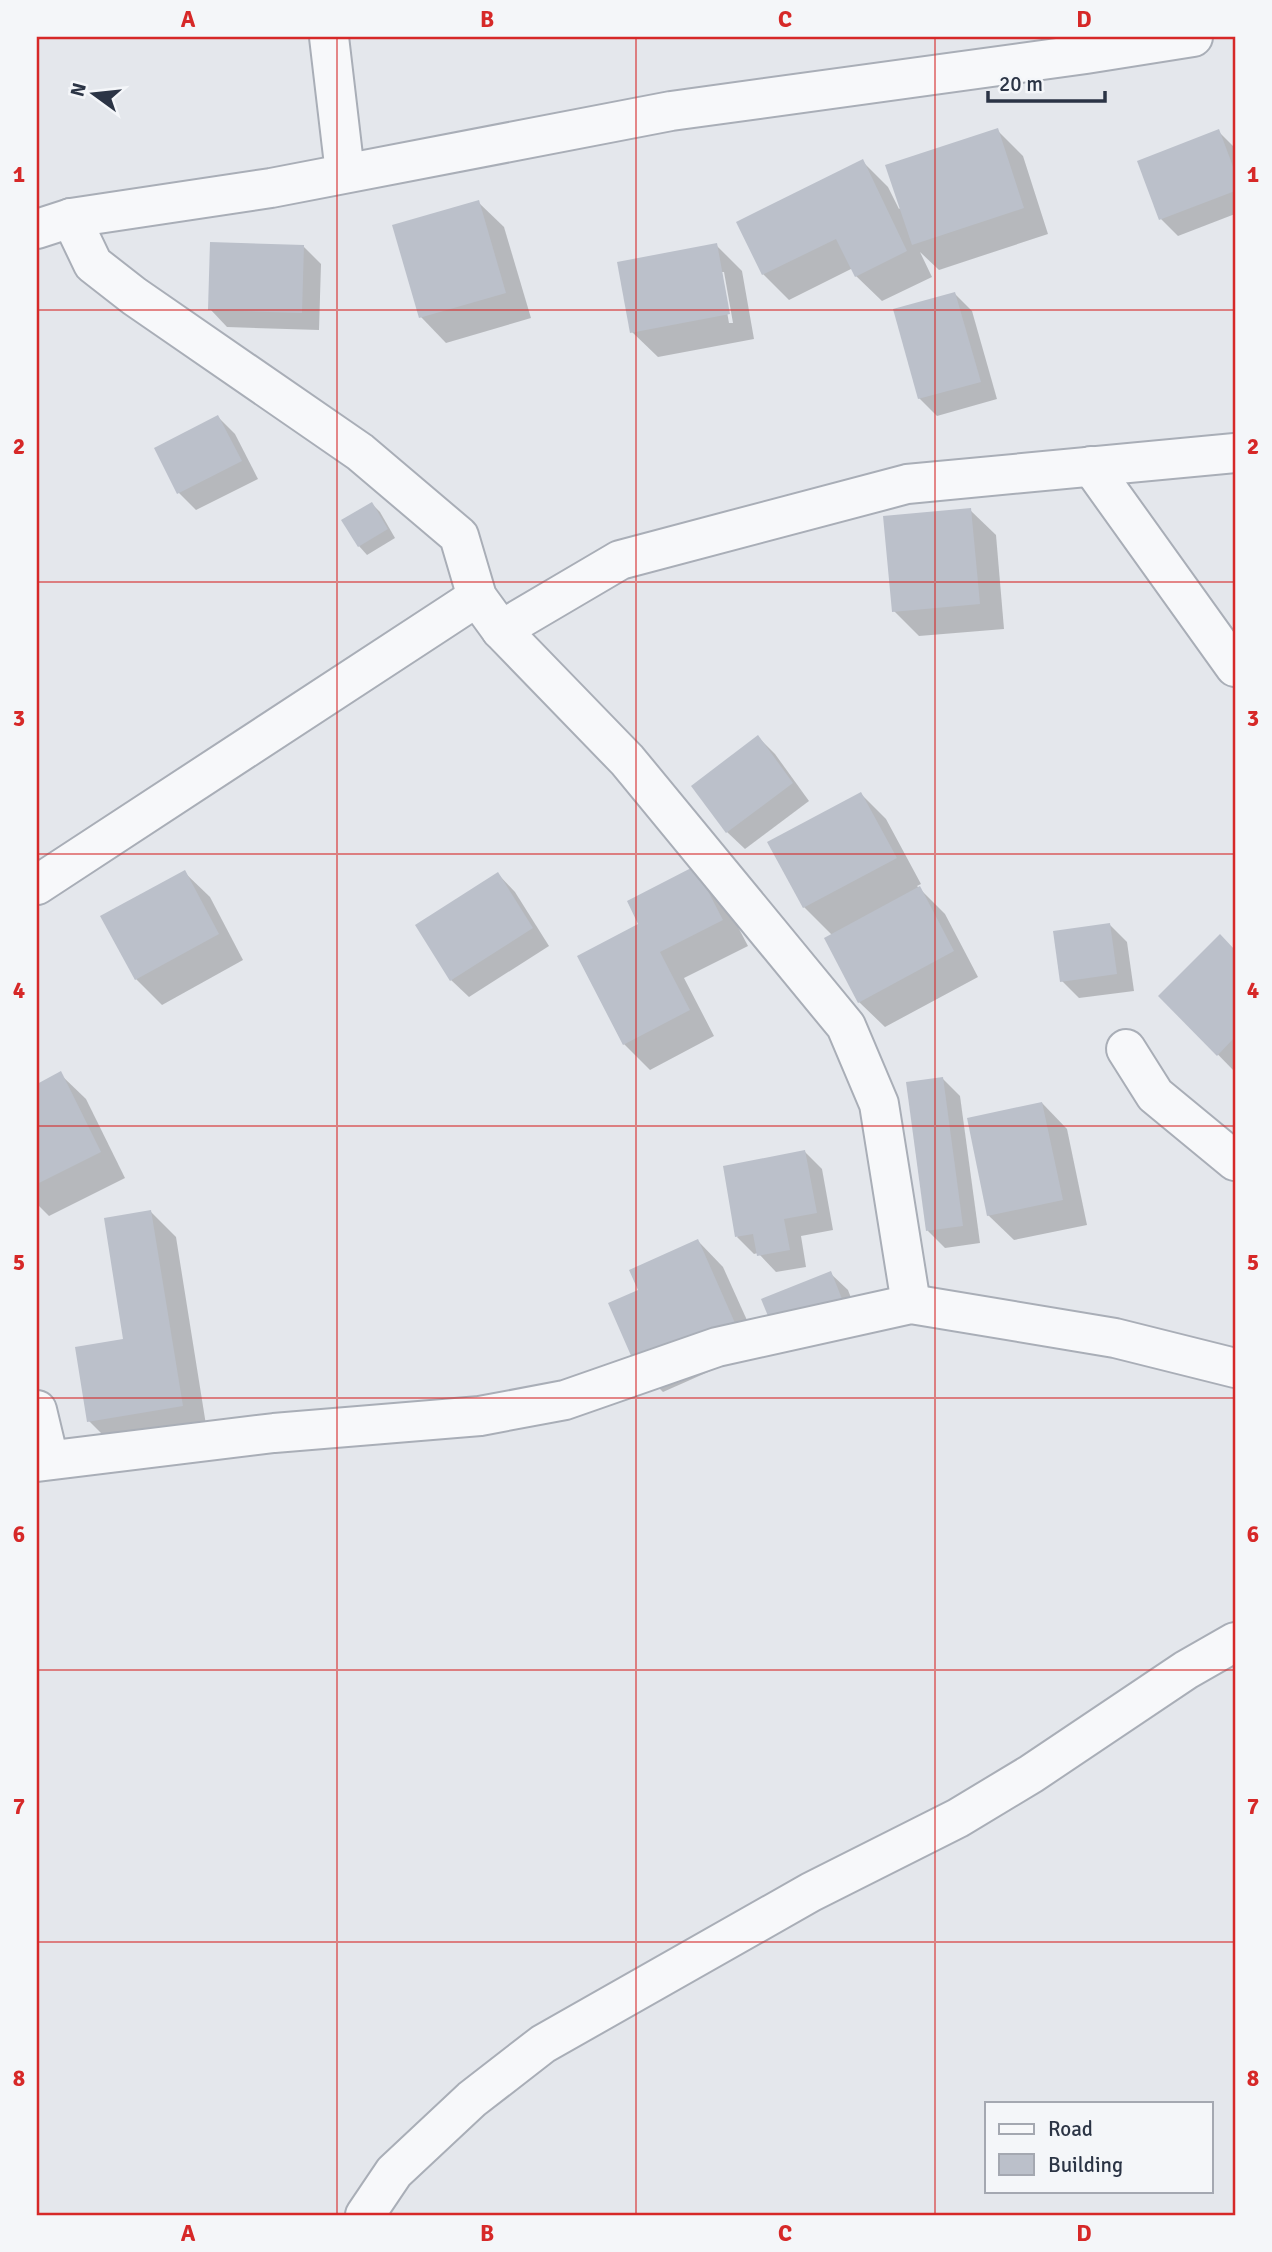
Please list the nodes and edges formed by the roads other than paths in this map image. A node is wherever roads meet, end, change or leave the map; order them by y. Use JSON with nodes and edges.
{"nodes":[{"id":1,"x":329,"y":37,"type":"edge"},
{"id":2,"x":1193,"y":37,"type":"edge"},
{"id":3,"x":345,"y":173,"type":"junction"},
{"id":4,"x":54,"y":224,"type":"edge"},
{"id":5,"x":1235,"y":453,"type":"edge"},
{"id":6,"x":1091,"y":466,"type":"junction"},
{"id":7,"x":477,"y":597,"type":"junction"},
{"id":8,"x":501,"y":630,"type":"junction"},
{"id":9,"x":1235,"y":667,"type":"edge"},
{"id":10,"x":37,"y":885,"type":"edge"},
{"id":11,"x":1126,"y":1049,"type":"dead end"},
{"id":12,"x":1235,"y":1161,"type":"edge"},
{"id":13,"x":911,"y":1304,"type":"junction"},
{"id":14,"x":1235,"y":1368,"type":"edge"},
{"id":15,"x":37,"y":1410,"type":"edge"},
{"id":16,"x":43,"y":1461,"type":"edge"},
{"id":17,"x":1235,"y":1642,"type":"edge"},
{"id":18,"x":365,"y":2215,"type":"edge"}],
"edges":[{"from":1,"to":3,"type":"street"},
{"from":2,"to":3,"type":"street"},
{"from":3,"to":4,"type":"street"},
{"from":4,"to":7,"type":"street"},
{"from":5,"to":6,"type":"street"},
{"from":6,"to":8,"type":"street"},
{"from":6,"to":9,"type":"street"},
{"from":7,"to":8,"type":"street"},
{"from":7,"to":10,"type":"street"},
{"from":8,"to":13,"type":"street"},
{"from":11,"to":12,"type":"street"},
{"from":13,"to":14,"type":"street"},
{"from":13,"to":16,"type":"street"},
{"from":15,"to":16,"type":"street"},
{"from":17,"to":18,"type":"street"}]}
